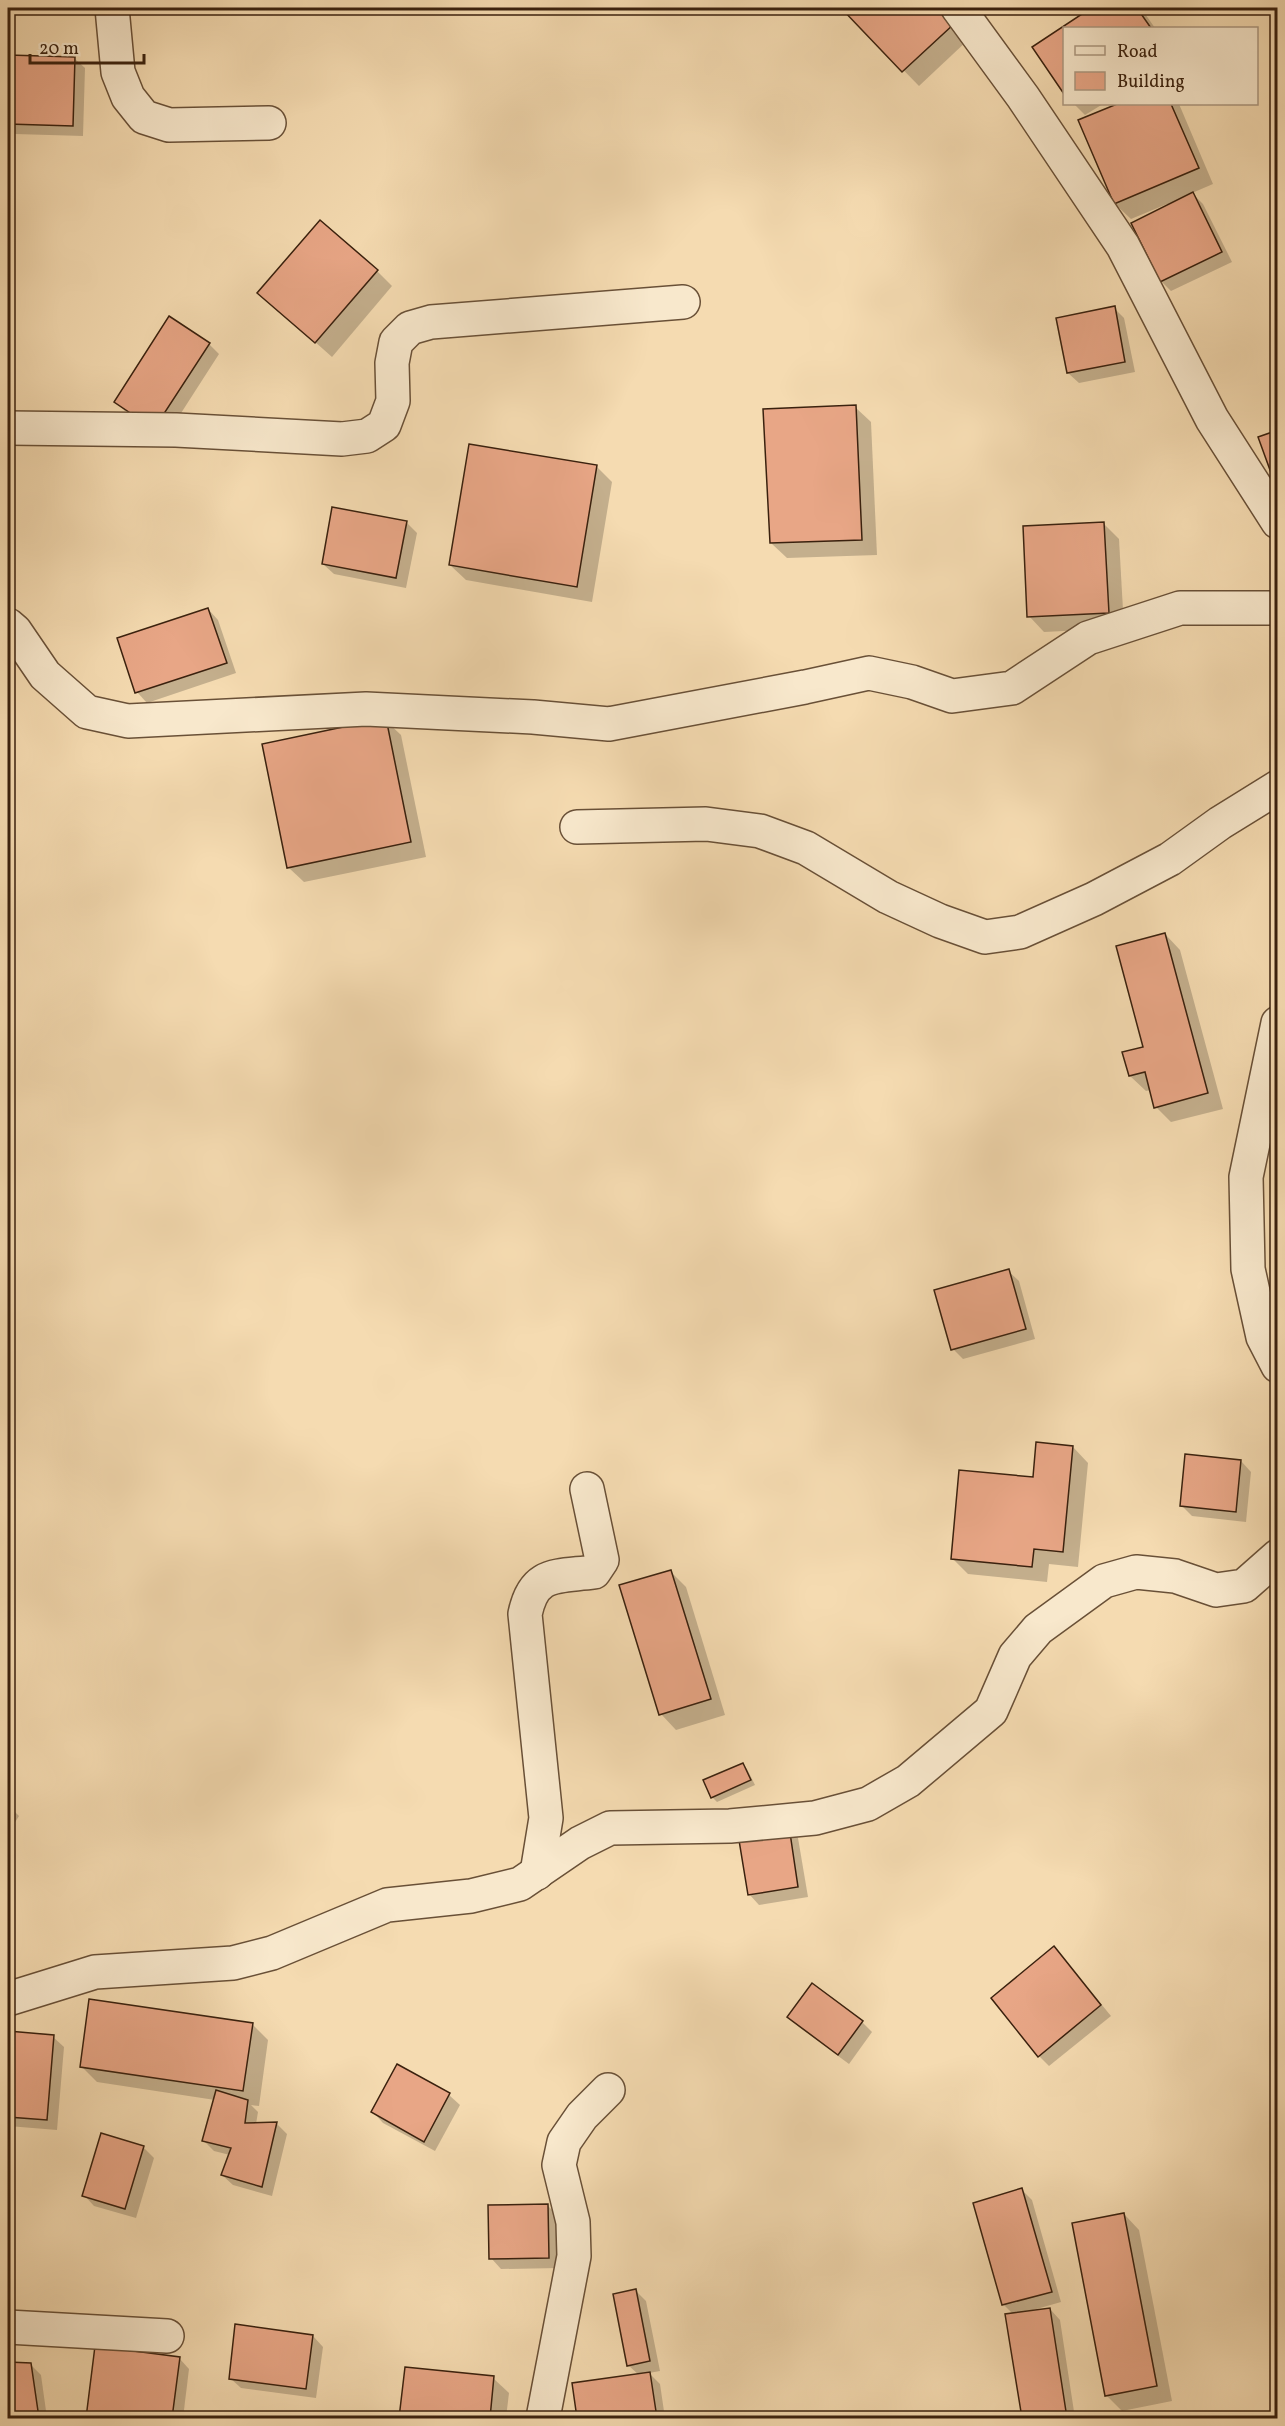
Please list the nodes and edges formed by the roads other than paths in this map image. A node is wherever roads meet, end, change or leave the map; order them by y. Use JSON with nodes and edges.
{"nodes":[{"id":1,"x":112,"y":8,"type":"edge"},
{"id":2,"x":958,"y":8,"type":"edge"},
{"id":3,"x":269,"y":123,"type":"dead end"},
{"id":4,"x":683,"y":302,"type":"dead end"},
{"id":5,"x":8,"y":428,"type":"edge"},
{"id":6,"x":1278,"y":522,"type":"edge"},
{"id":7,"x":1278,"y":608,"type":"edge"},
{"id":8,"x":8,"y":625,"type":"edge"},
{"id":9,"x":1278,"y":787,"type":"edge"},
{"id":10,"x":577,"y":827,"type":"dead end"},
{"id":11,"x":1278,"y":1023,"type":"edge"},
{"id":12,"x":1278,"y":1366,"type":"edge"},
{"id":13,"x":587,"y":1489,"type":"dead end"},
{"id":14,"x":1278,"y":1556,"type":"edge"},
{"id":15,"x":537,"y":1873,"type":"junction"},
{"id":16,"x":8,"y":1999,"type":"edge"},
{"id":17,"x":608,"y":2090,"type":"dead end"},
{"id":18,"x":8,"y":2327,"type":"edge"},
{"id":19,"x":167,"y":2336,"type":"dead end"},
{"id":20,"x":543,"y":2418,"type":"edge"}],
"edges":[{"from":1,"to":3,"type":"street"},
{"from":2,"to":6,"type":"street"},
{"from":4,"to":5,"type":"street"},
{"from":7,"to":8,"type":"street"},
{"from":9,"to":10,"type":"street"},
{"from":11,"to":12,"type":"street"},
{"from":13,"to":15,"type":"street"},
{"from":14,"to":15,"type":"street"},
{"from":15,"to":16,"type":"street"},
{"from":17,"to":20,"type":"street"},
{"from":18,"to":19,"type":"street"}]}
